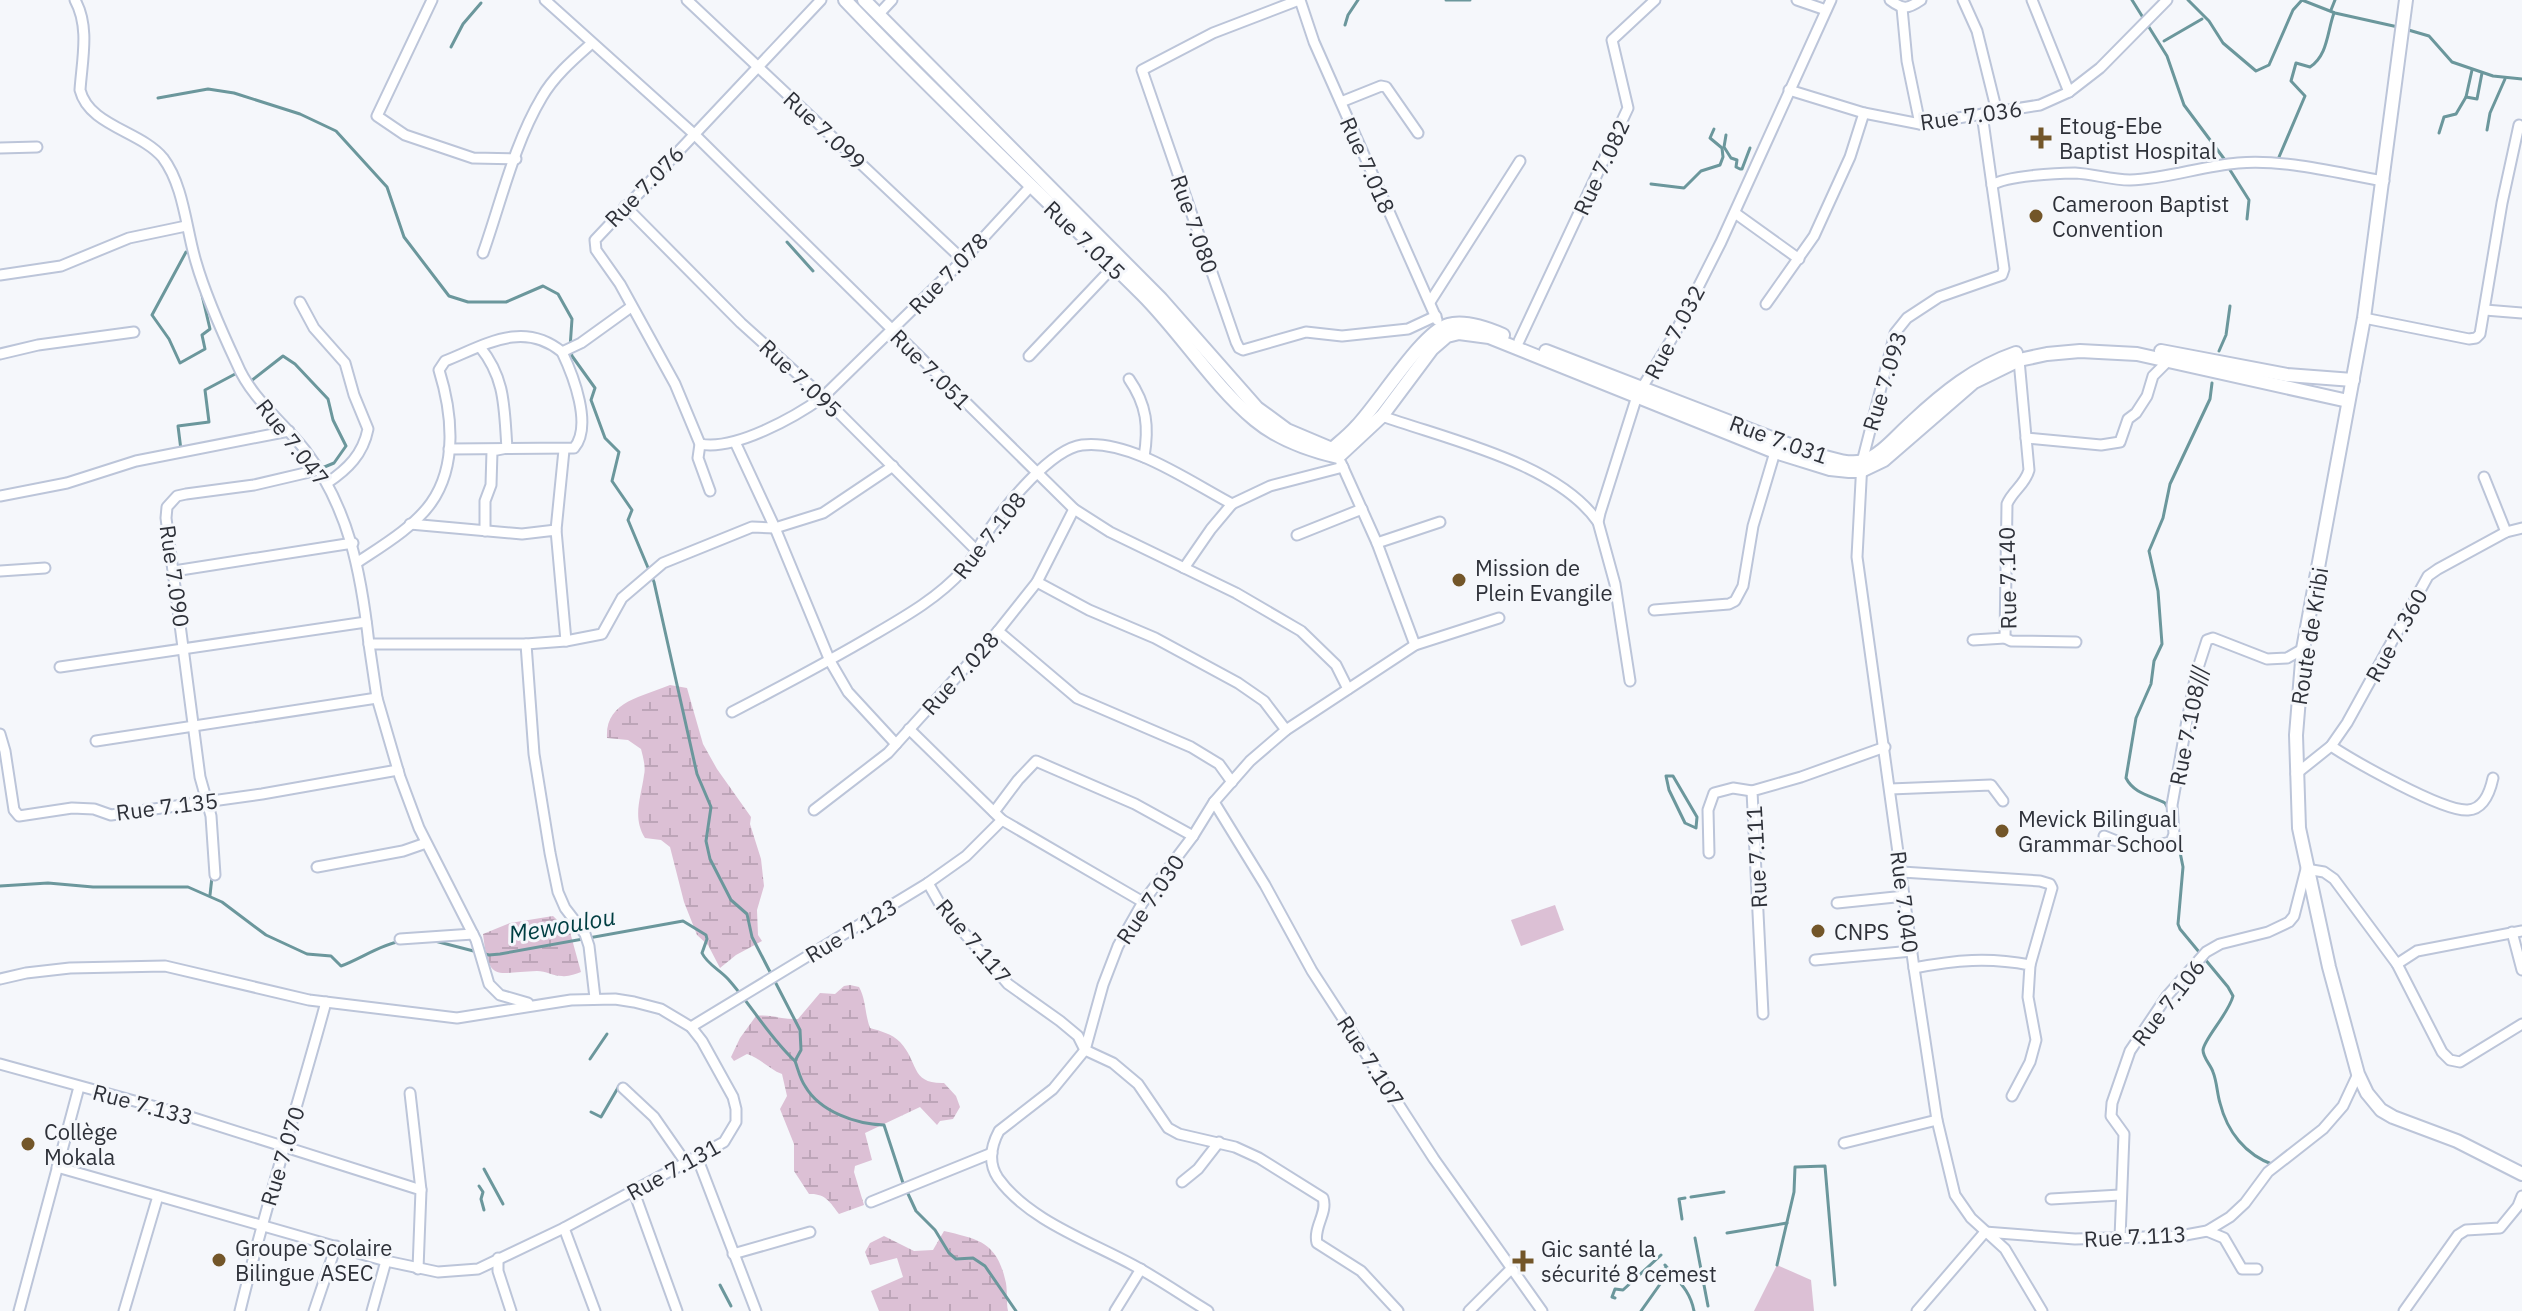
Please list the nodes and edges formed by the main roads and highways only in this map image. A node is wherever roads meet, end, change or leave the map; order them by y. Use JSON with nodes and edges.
{"nodes":[{"id":1,"x":845,"y":0,"type":"edge"},
{"id":2,"x":864,"y":0,"type":"edge"},
{"id":3,"x":2406,"y":0,"type":"edge"},
{"id":4,"x":2208,"y":364,"type":"junction"},
{"id":5,"x":2222,"y":366,"type":"junction"},
{"id":6,"x":2353,"y":380,"type":"junction"},
{"id":7,"x":1640,"y":392,"type":"junction"},
{"id":8,"x":2348,"y":401,"type":"junction"},
{"id":9,"x":1338,"y":458,"type":"junction"},
{"id":10,"x":1862,"y":466,"type":"junction"},
{"id":11,"x":2522,"y":1174,"type":"edge"}],
"edges":[{"from":1,"to":9,"type":"main road","name":"Rue 7.015"},
{"from":2,"to":9,"type":"main road","name":"Rue 7.015"},
{"from":3,"to":6,"type":"main road","name":"Route de Kribi"},
{"from":4,"to":5,"type":"main road"},
{"from":4,"to":10,"type":"main road"},
{"from":4,"to":10,"type":"main road"},
{"from":5,"to":6,"type":"main road"},
{"from":5,"to":8,"type":"main road"},
{"from":6,"to":8,"type":"main road","name":"Route de Kribi"},
{"from":7,"to":9,"type":"main road","name":"Rue 7.031"},
{"from":7,"to":9,"type":"main road","name":"Rue 7.031"},
{"from":7,"to":10,"type":"main road","name":"Rue 7.031"},
{"from":7,"to":10,"type":"main road","name":"Rue 7.031"},
{"from":8,"to":11,"type":"main road","name":"Route de Kribi"}]}
